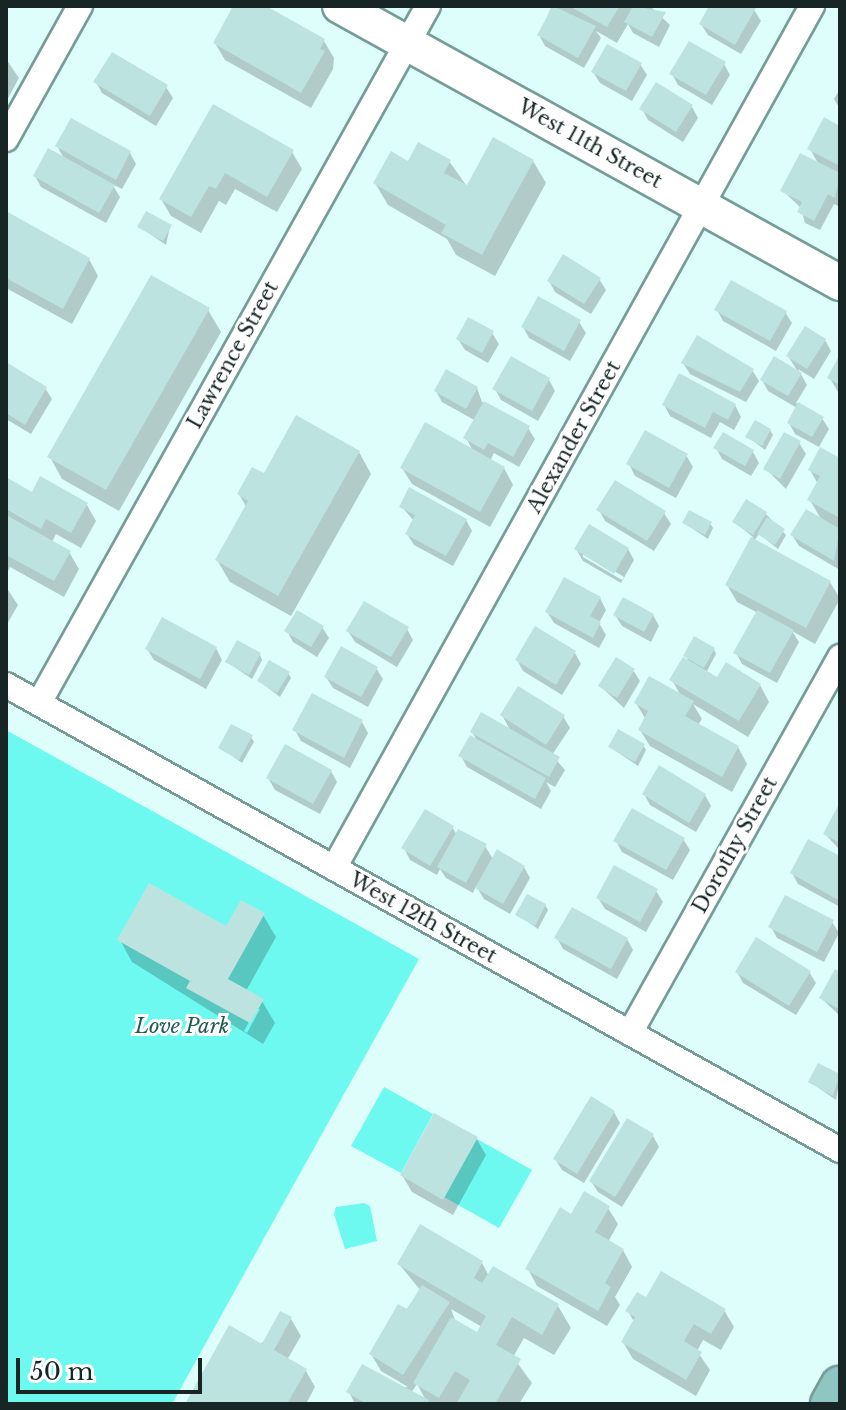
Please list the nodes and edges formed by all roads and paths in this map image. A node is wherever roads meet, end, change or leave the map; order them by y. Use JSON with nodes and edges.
{"nodes":[{"id":1,"x":80,"y":6,"type":"edge"},
{"id":2,"x":340,"y":6,"type":"edge"},
{"id":3,"x":428,"y":6,"type":"edge"},
{"id":4,"x":812,"y":6,"type":"edge"},
{"id":5,"x":407,"y":43,"type":"junction"},
{"id":6,"x":6,"y":139,"type":"edge"},
{"id":7,"x":702,"y":206,"type":"junction"},
{"id":8,"x":840,"y":283,"type":"edge"},
{"id":9,"x":840,"y":657,"type":"edge"},
{"id":10,"x":6,"y":685,"type":"edge"},
{"id":11,"x":39,"y":703,"type":"junction"},
{"id":12,"x":334,"y":868,"type":"junction"},
{"id":13,"x":630,"y":1033,"type":"junction"},
{"id":14,"x":840,"y":1150,"type":"edge"},
{"id":15,"x":840,"y":1386,"type":"edge"},
{"id":16,"x":830,"y":1404,"type":"edge"}],
"edges":[{"from":1,"to":6,"type":"street"},
{"from":2,"to":5,"type":"main road","name":"West 11th Street"},
{"from":3,"to":5,"type":"street","name":"Lawrence Street"},
{"from":4,"to":7,"type":"street","name":"Alexander Street"},
{"from":5,"to":7,"type":"main road","name":"West 11th Street"},
{"from":5,"to":11,"type":"street","name":"Lawrence Street"},
{"from":7,"to":8,"type":"main road","name":"West 11th Street"},
{"from":7,"to":12,"type":"street","name":"Alexander Street"},
{"from":9,"to":13,"type":"street","name":"Dorothy Street"},
{"from":10,"to":11,"type":"street","name":"West 12th Street"},
{"from":11,"to":12,"type":"street","name":"West 12th Street"},
{"from":12,"to":13,"type":"street","name":"West 12th Street"},
{"from":13,"to":14,"type":"street","name":"West 12th Street"},
{"from":15,"to":16,"type":"main road"}]}
